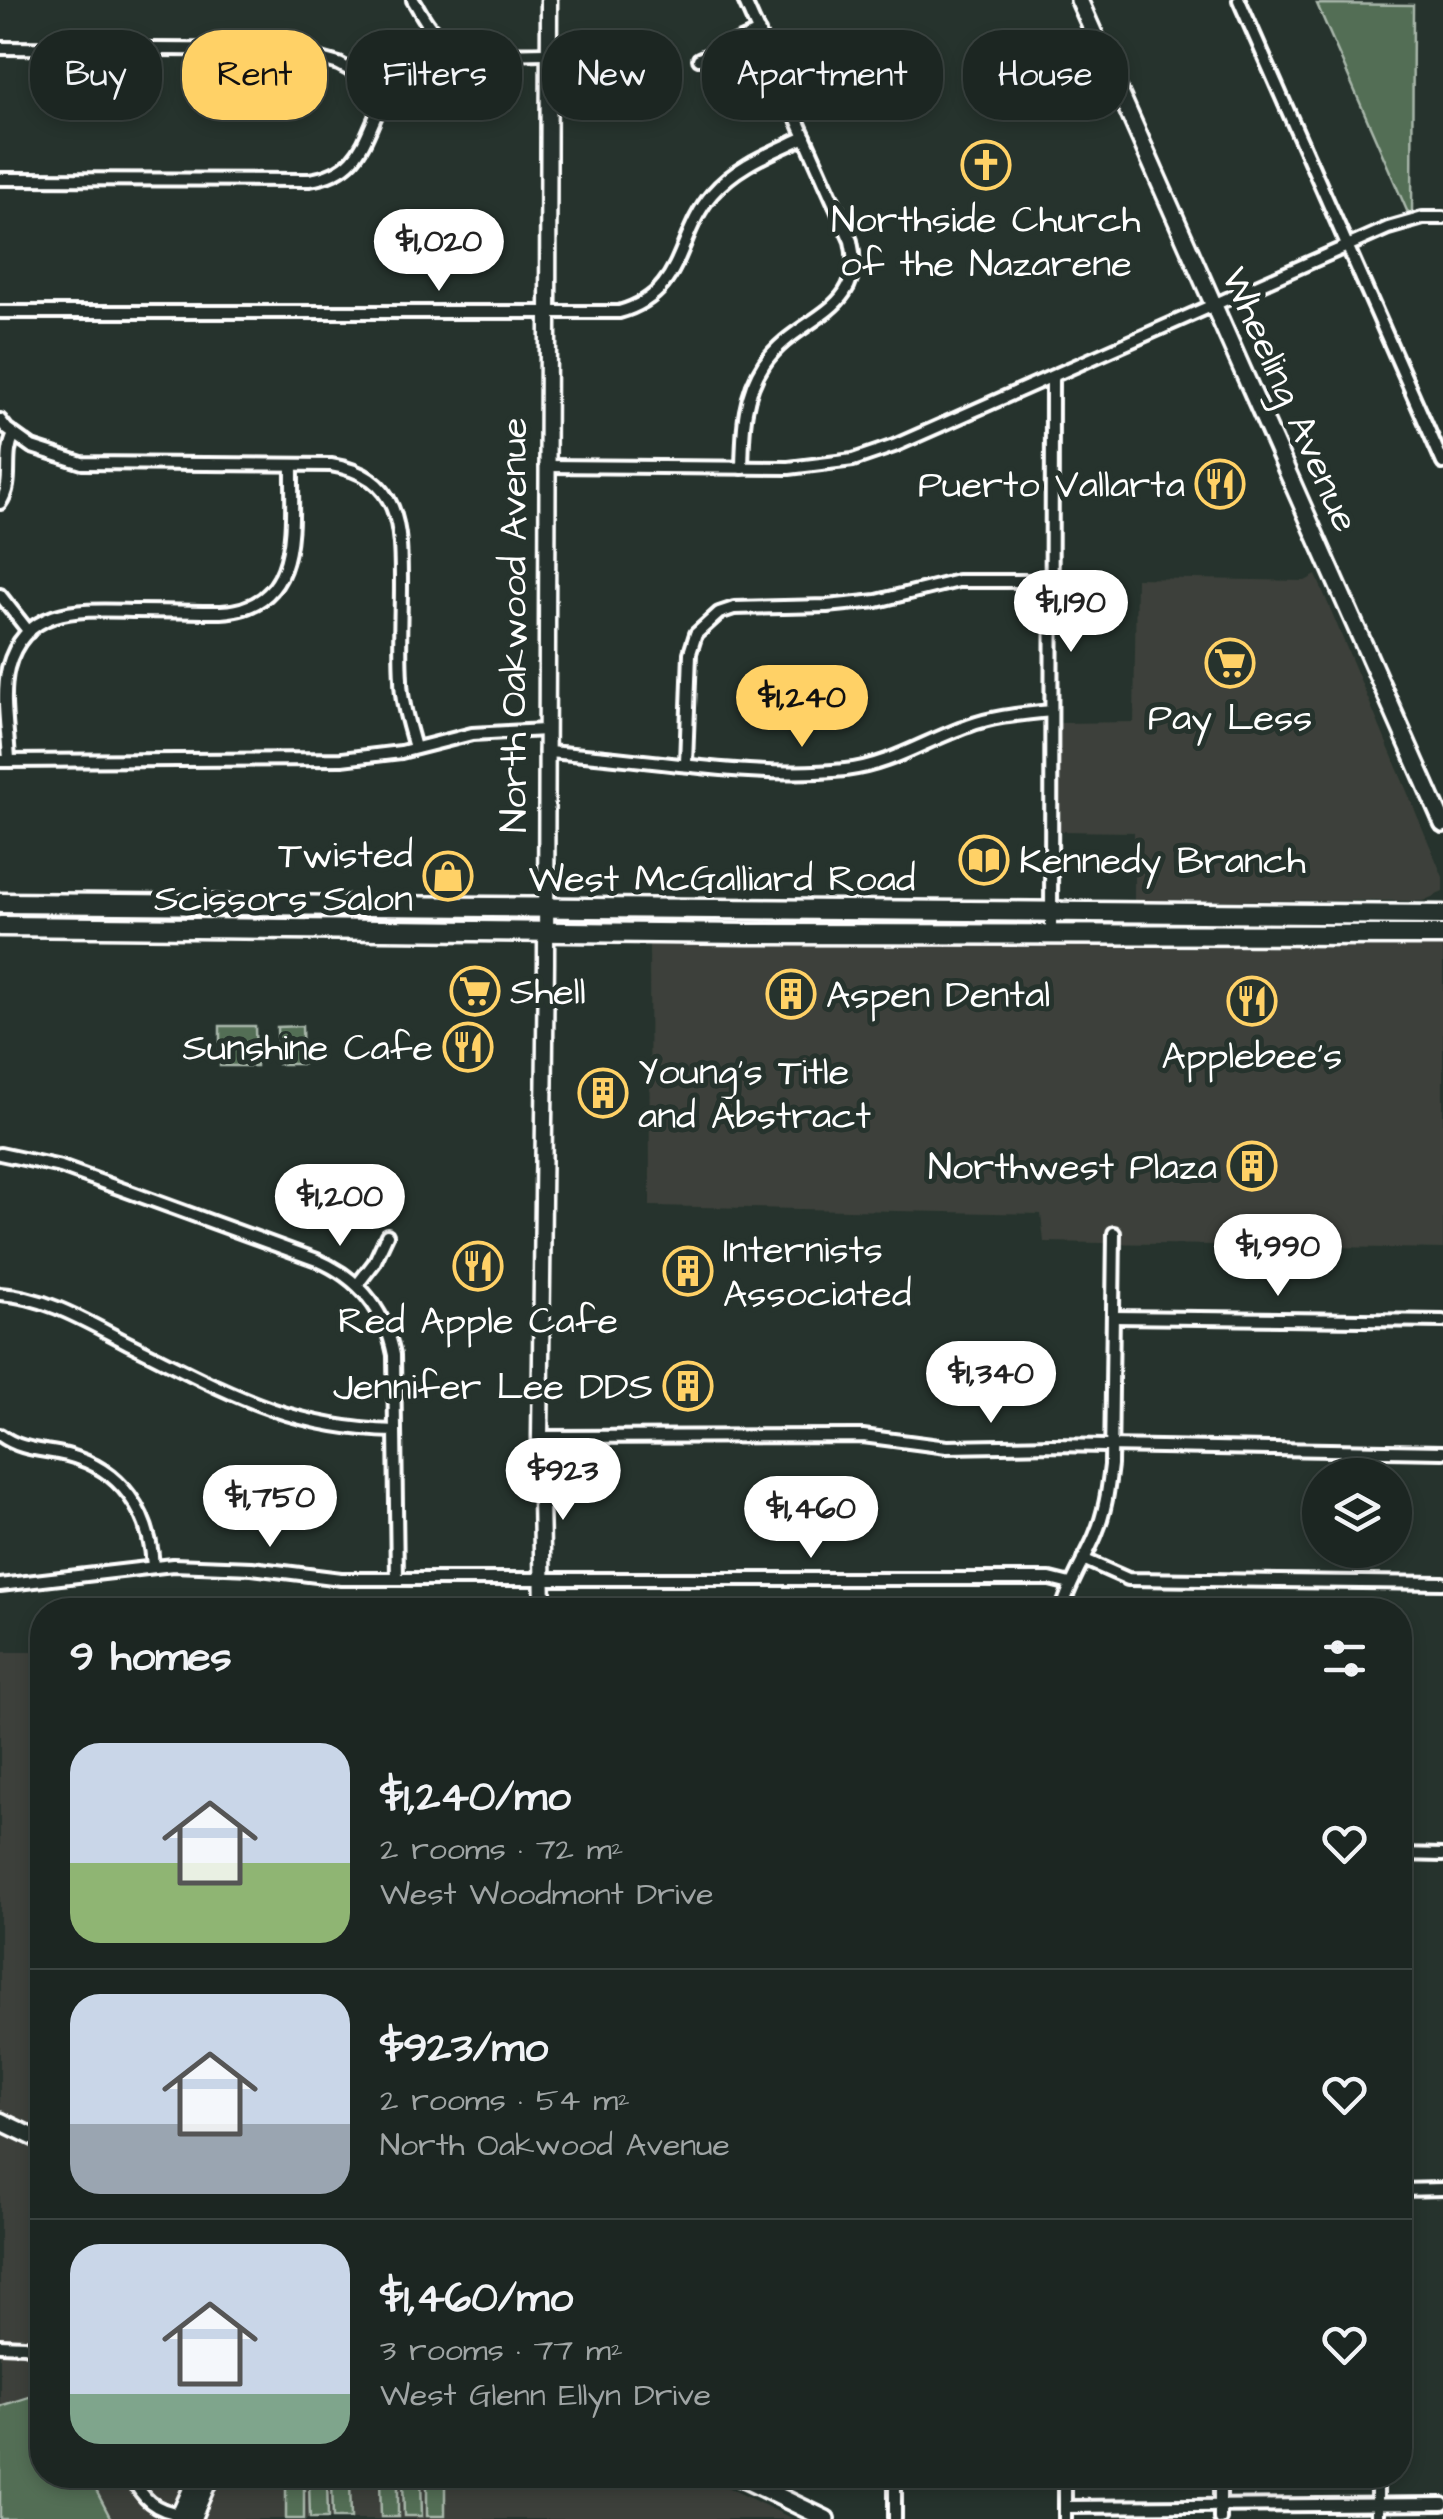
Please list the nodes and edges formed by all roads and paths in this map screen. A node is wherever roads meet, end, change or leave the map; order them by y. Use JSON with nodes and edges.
{"nodes":[{"id":1,"x":413,"y":0,"type":"edge"},
{"id":2,"x":548,"y":0,"type":"edge"},
{"id":3,"x":744,"y":0,"type":"edge"},
{"id":4,"x":1079,"y":0,"type":"edge"},
{"id":5,"x":1239,"y":0,"type":"edge"},
{"id":6,"x":432,"y":30,"type":"edge"},
{"id":7,"x":548,"y":30,"type":"edge"},
{"id":8,"x":757,"y":30,"type":"edge"},
{"id":9,"x":0,"y":48,"type":"edge"},
{"id":10,"x":702,"y":59,"type":"edge"},
{"id":11,"x":699,"y":60,"type":"dead end"},
{"id":12,"x":347,"y":68,"type":"edge"},
{"id":13,"x":374,"y":120,"type":"edge"},
{"id":14,"x":547,"y":120,"type":"edge"},
{"id":15,"x":797,"y":120,"type":"edge"},
{"id":16,"x":805,"y":138,"type":"junction"},
{"id":17,"x":0,"y":178,"type":"edge"},
{"id":18,"x":1443,"y":218,"type":"edge"},
{"id":19,"x":1348,"y":246,"type":"junction"},
{"id":20,"x":1213,"y":304,"type":"junction"},
{"id":21,"x":0,"y":312,"type":"edge"},
{"id":22,"x":546,"y":314,"type":"junction"},
{"id":23,"x":1052,"y":377,"type":"junction"},
{"id":24,"x":0,"y":420,"type":"edge"},
{"id":25,"x":14,"y":435,"type":"junction"},
{"id":26,"x":1443,"y":463,"type":"edge"},
{"id":27,"x":292,"y":464,"type":"junction"},
{"id":28,"x":546,"y":466,"type":"junction"},
{"id":29,"x":742,"y":468,"type":"junction"},
{"id":30,"x":0,"y":503,"type":"edge"},
{"id":31,"x":1051,"y":580,"type":"junction"},
{"id":32,"x":0,"y":595,"type":"edge"},
{"id":33,"x":30,"y":632,"type":"junction"},
{"id":34,"x":1051,"y":711,"type":"junction"},
{"id":35,"x":546,"y":730,"type":"junction"},
{"id":36,"x":415,"y":748,"type":"junction"},
{"id":37,"x":546,"y":752,"type":"junction"},
{"id":38,"x":4,"y":761,"type":"edge"},
{"id":39,"x":686,"y":764,"type":"junction"},
{"id":40,"x":1443,"y":824,"type":"edge"},
{"id":41,"x":0,"y":904,"type":"edge"},
{"id":42,"x":546,"y":910,"type":"junction"},
{"id":43,"x":1050,"y":913,"type":"junction"},
{"id":44,"x":1443,"y":915,"type":"edge"},
{"id":45,"x":0,"y":926,"type":"edge"},
{"id":46,"x":546,"y":930,"type":"junction"},
{"id":47,"x":1050,"y":933,"type":"junction"},
{"id":48,"x":1443,"y":935,"type":"edge"},
{"id":49,"x":0,"y":1154,"type":"edge"},
{"id":50,"x":1114,"y":1233,"type":"dead end"},
{"id":51,"x":387,"y":1235,"type":"dead end"},
{"id":52,"x":357,"y":1284,"type":"junction"},
{"id":53,"x":0,"y":1294,"type":"edge"},
{"id":54,"x":1114,"y":1318,"type":"junction"},
{"id":55,"x":1443,"y":1321,"type":"edge"},
{"id":56,"x":395,"y":1431,"type":"junction"},
{"id":57,"x":0,"y":1435,"type":"edge"},
{"id":58,"x":540,"y":1436,"type":"junction"},
{"id":59,"x":1111,"y":1446,"type":"junction"},
{"id":60,"x":1443,"y":1452,"type":"edge"},
{"id":61,"x":1083,"y":1560,"type":"junction"},
{"id":62,"x":153,"y":1566,"type":"junction"},
{"id":63,"x":542,"y":1578,"type":"junction"},
{"id":64,"x":397,"y":1579,"type":"junction"},
{"id":65,"x":1443,"y":1583,"type":"edge"},
{"id":66,"x":1070,"y":1584,"type":"junction"},
{"id":67,"x":0,"y":1585,"type":"edge"},
{"id":68,"x":543,"y":1598,"type":"edge"},
{"id":69,"x":1066,"y":1598,"type":"edge"},
{"id":70,"x":1412,"y":1854,"type":"edge"},
{"id":71,"x":1443,"y":1855,"type":"edge"},
{"id":72,"x":0,"y":2121,"type":"edge"},
{"id":73,"x":30,"y":2135,"type":"edge"},
{"id":74,"x":1412,"y":2190,"type":"edge"},
{"id":75,"x":1443,"y":2190,"type":"edge"},
{"id":76,"x":0,"y":2345,"type":"edge"},
{"id":77,"x":30,"y":2348,"type":"edge"},
{"id":78,"x":138,"y":2488,"type":"edge"},
{"id":79,"x":194,"y":2488,"type":"edge"},
{"id":80,"x":204,"y":2488,"type":"edge"},
{"id":81,"x":762,"y":2488,"type":"edge"},
{"id":82,"x":894,"y":2488,"type":"edge"},
{"id":83,"x":1065,"y":2488,"type":"edge"},
{"id":84,"x":1220,"y":2488,"type":"edge"},
{"id":85,"x":1376,"y":2488,"type":"edge"},
{"id":86,"x":1377,"y":2504,"type":"junction"},
{"id":87,"x":1443,"y":2504,"type":"edge"},
{"id":88,"x":1220,"y":2506,"type":"junction"},
{"id":89,"x":1066,"y":2513,"type":"edge"},
{"id":90,"x":186,"y":2517,"type":"edge"},
{"id":91,"x":826,"y":2519,"type":"edge"},
{"id":92,"x":895,"y":2519,"type":"edge"},
{"id":93,"x":1220,"y":2519,"type":"edge"},
{"id":94,"x":1377,"y":2519,"type":"edge"}],
"edges":[{"from":1,"to":6,"type":"street"},
{"from":2,"to":7,"type":"street","name":"North Oakwood Avenue"},
{"from":3,"to":8,"type":"street"},
{"from":4,"to":20,"type":"main road","name":"Wheeling Avenue"},
{"from":5,"to":19,"type":"street"},
{"from":9,"to":12,"type":"street"},
{"from":10,"to":11,"type":"street"},
{"from":13,"to":17,"type":"street"},
{"from":14,"to":22,"type":"street","name":"North Oakwood Avenue"},
{"from":15,"to":16,"type":"street"},
{"from":16,"to":22,"type":"street"},
{"from":16,"to":29,"type":"street"},
{"from":18,"to":19,"type":"street"},
{"from":19,"to":20,"type":"street"},
{"from":19,"to":26,"type":"street"},
{"from":20,"to":23,"type":"street"},
{"from":20,"to":40,"type":"main road","name":"Wheeling Avenue"},
{"from":21,"to":22,"type":"street"},
{"from":22,"to":28,"type":"street","name":"North Oakwood Avenue"},
{"from":23,"to":29,"type":"street"},
{"from":23,"to":31,"type":"street"},
{"from":24,"to":25,"type":"street"},
{"from":25,"to":27,"type":"street"},
{"from":25,"to":30,"type":"street"},
{"from":27,"to":33,"type":"street"},
{"from":27,"to":36,"type":"street"},
{"from":28,"to":29,"type":"street"},
{"from":28,"to":35,"type":"street","name":"North Oakwood Avenue"},
{"from":31,"to":34,"type":"street"},
{"from":31,"to":39,"type":"street"},
{"from":32,"to":33,"type":"street"},
{"from":33,"to":38,"type":"street"},
{"from":34,"to":39,"type":"street"},
{"from":34,"to":43,"type":"street"},
{"from":35,"to":36,"type":"street"},
{"from":35,"to":37,"type":"street","name":"North Oakwood Avenue"},
{"from":36,"to":38,"type":"street"},
{"from":37,"to":39,"type":"street"},
{"from":37,"to":42,"type":"street","name":"North Oakwood Avenue"},
{"from":41,"to":42,"type":"main road","name":"West McGalliard Road"},
{"from":42,"to":43,"type":"main road","name":"West McGalliard Road"},
{"from":42,"to":46,"type":"street","name":"North Oakwood Avenue"},
{"from":43,"to":44,"type":"main road","name":"West McGalliard Road"},
{"from":43,"to":47,"type":"street"},
{"from":45,"to":46,"type":"main road","name":"West McGalliard Road"},
{"from":46,"to":47,"type":"main road","name":"West McGalliard Road"},
{"from":46,"to":58,"type":"street","name":"North Oakwood Avenue"},
{"from":47,"to":48,"type":"main road","name":"West McGalliard Road"},
{"from":49,"to":52,"type":"street"},
{"from":50,"to":54,"type":"street"},
{"from":51,"to":52,"type":"street"},
{"from":52,"to":56,"type":"street"},
{"from":53,"to":56,"type":"street"},
{"from":54,"to":55,"type":"street"},
{"from":54,"to":59,"type":"street"},
{"from":56,"to":64,"type":"street"},
{"from":57,"to":62,"type":"street"},
{"from":58,"to":59,"type":"street"},
{"from":58,"to":63,"type":"street","name":"North Oakwood Avenue"},
{"from":59,"to":60,"type":"street"},
{"from":59,"to":61,"type":"street"},
{"from":61,"to":65,"type":"street"},
{"from":61,"to":66,"type":"street"},
{"from":62,"to":64,"type":"street"},
{"from":62,"to":67,"type":"street"},
{"from":63,"to":64,"type":"street"},
{"from":63,"to":66,"type":"street"},
{"from":63,"to":68,"type":"street","name":"North Oakwood Avenue"},
{"from":66,"to":69,"type":"street"},
{"from":70,"to":71,"type":"street"},
{"from":72,"to":73,"type":"main road"},
{"from":74,"to":75,"type":"street"},
{"from":76,"to":77,"type":"street"},
{"from":78,"to":90,"type":"street"},
{"from":79,"to":90,"type":"main road"},
{"from":80,"to":90,"type":"main road"},
{"from":81,"to":91,"type":"main road"},
{"from":82,"to":92,"type":"street"},
{"from":83,"to":89,"type":"street"},
{"from":84,"to":88,"type":"street"},
{"from":85,"to":86,"type":"street"},
{"from":86,"to":87,"type":"street"},
{"from":86,"to":88,"type":"street"},
{"from":86,"to":94,"type":"street"},
{"from":88,"to":89,"type":"street"},
{"from":88,"to":93,"type":"street"}]}
